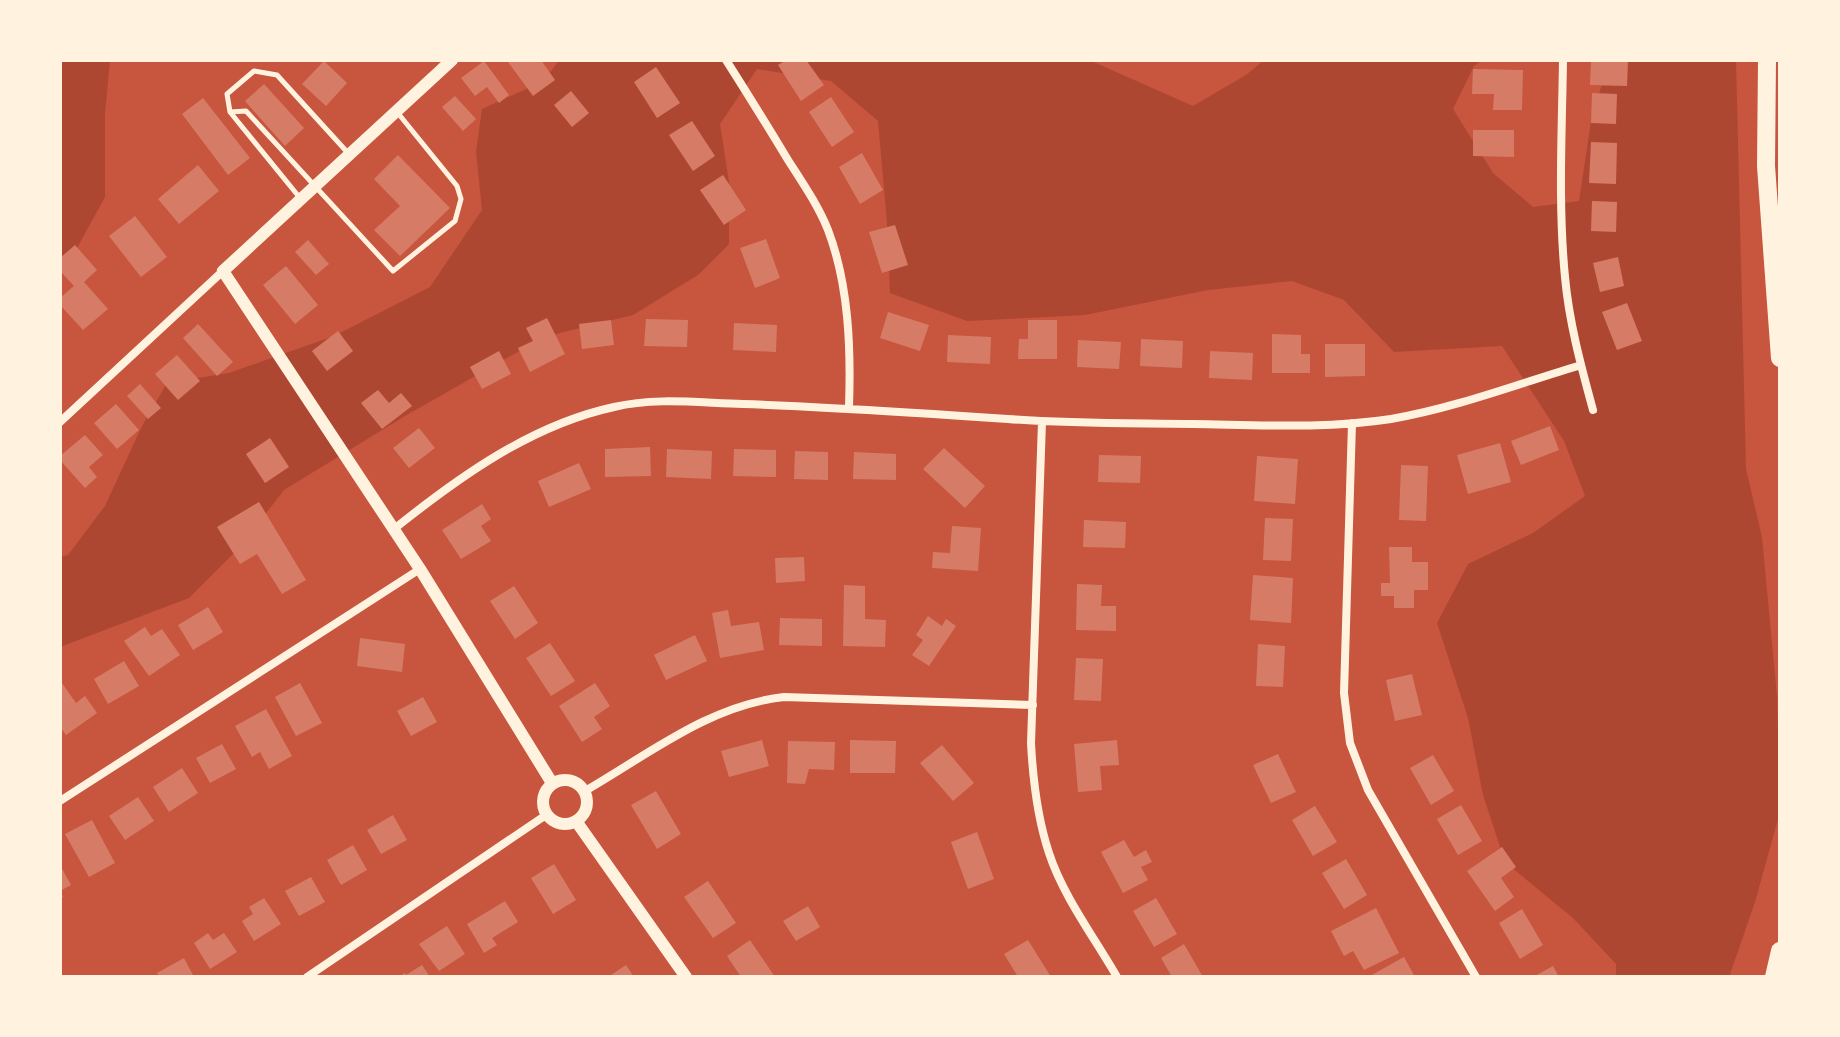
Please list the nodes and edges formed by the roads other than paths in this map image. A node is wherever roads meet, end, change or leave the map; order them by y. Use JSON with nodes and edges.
{"nodes":[{"id":1,"x":452,"y":60,"type":"edge"},
{"id":2,"x":726,"y":60,"type":"edge"},
{"id":3,"x":1563,"y":60,"type":"edge"},
{"id":4,"x":1767,"y":60,"type":"edge"},
{"id":5,"x":396,"y":111,"type":"junction"},
{"id":6,"x":230,"y":112,"type":"junction"},
{"id":7,"x":349,"y":154,"type":"junction"},
{"id":8,"x":315,"y":186,"type":"junction"},
{"id":9,"x":301,"y":199,"type":"junction"},
{"id":10,"x":223,"y":271,"type":"junction"},
{"id":11,"x":1780,"y":358,"type":"edge"},
{"id":12,"x":1581,"y":365,"type":"junction"},
{"id":13,"x":849,"y":407,"type":"junction"},
{"id":14,"x":1593,"y":410,"type":"dead end"},
{"id":15,"x":60,"y":422,"type":"edge"},
{"id":16,"x":1042,"y":422,"type":"junction"},
{"id":17,"x":1352,"y":423,"type":"junction"},
{"id":18,"x":394,"y":529,"type":"junction"},
{"id":19,"x":420,"y":569,"type":"junction"},
{"id":20,"x":1033,"y":705,"type":"junction"},
{"id":21,"x":552,"y":783,"type":"junction"},
{"id":22,"x":585,"y":791,"type":"junction"},
{"id":23,"x":60,"y":801,"type":"edge"},
{"id":24,"x":546,"y":815,"type":"junction"},
{"id":25,"x":576,"y":821,"type":"junction"},
{"id":26,"x":1780,"y":951,"type":"edge"},
{"id":27,"x":307,"y":977,"type":"edge"},
{"id":28,"x":686,"y":977,"type":"edge"},
{"id":29,"x":1117,"y":977,"type":"edge"},
{"id":30,"x":1476,"y":977,"type":"edge"},
{"id":31,"x":1774,"y":977,"type":"edge"}],
"edges":[{"from":1,"to":5,"type":"street"},
{"from":2,"to":13,"type":"street"},
{"from":3,"to":12,"type":"street"},
{"from":4,"to":11,"type":"highway"},
{"from":5,"to":7,"type":"street"},
{"from":5,"to":8,"type":"lane"},
{"from":6,"to":7,"type":"lane"},
{"from":6,"to":8,"type":"lane"},
{"from":6,"to":9,"type":"lane"},
{"from":7,"to":8,"type":"street"},
{"from":8,"to":9,"type":"street"},
{"from":9,"to":10,"type":"street"},
{"from":10,"to":15,"type":"street"},
{"from":10,"to":18,"type":"street"},
{"from":12,"to":14,"type":"street"},
{"from":12,"to":17,"type":"street"},
{"from":13,"to":16,"type":"street"},
{"from":13,"to":18,"type":"street"},
{"from":16,"to":17,"type":"street"},
{"from":16,"to":20,"type":"street"},
{"from":17,"to":30,"type":"street"},
{"from":18,"to":19,"type":"street"},
{"from":19,"to":21,"type":"street"},
{"from":19,"to":23,"type":"street"},
{"from":20,"to":22,"type":"street"},
{"from":20,"to":29,"type":"street"},
{"from":21,"to":22,"type":"street"},
{"from":21,"to":24,"type":"street"},
{"from":22,"to":25,"type":"street"},
{"from":24,"to":25,"type":"street"},
{"from":24,"to":27,"type":"street"},
{"from":25,"to":28,"type":"street"},
{"from":26,"to":31,"type":"highway"}]}
